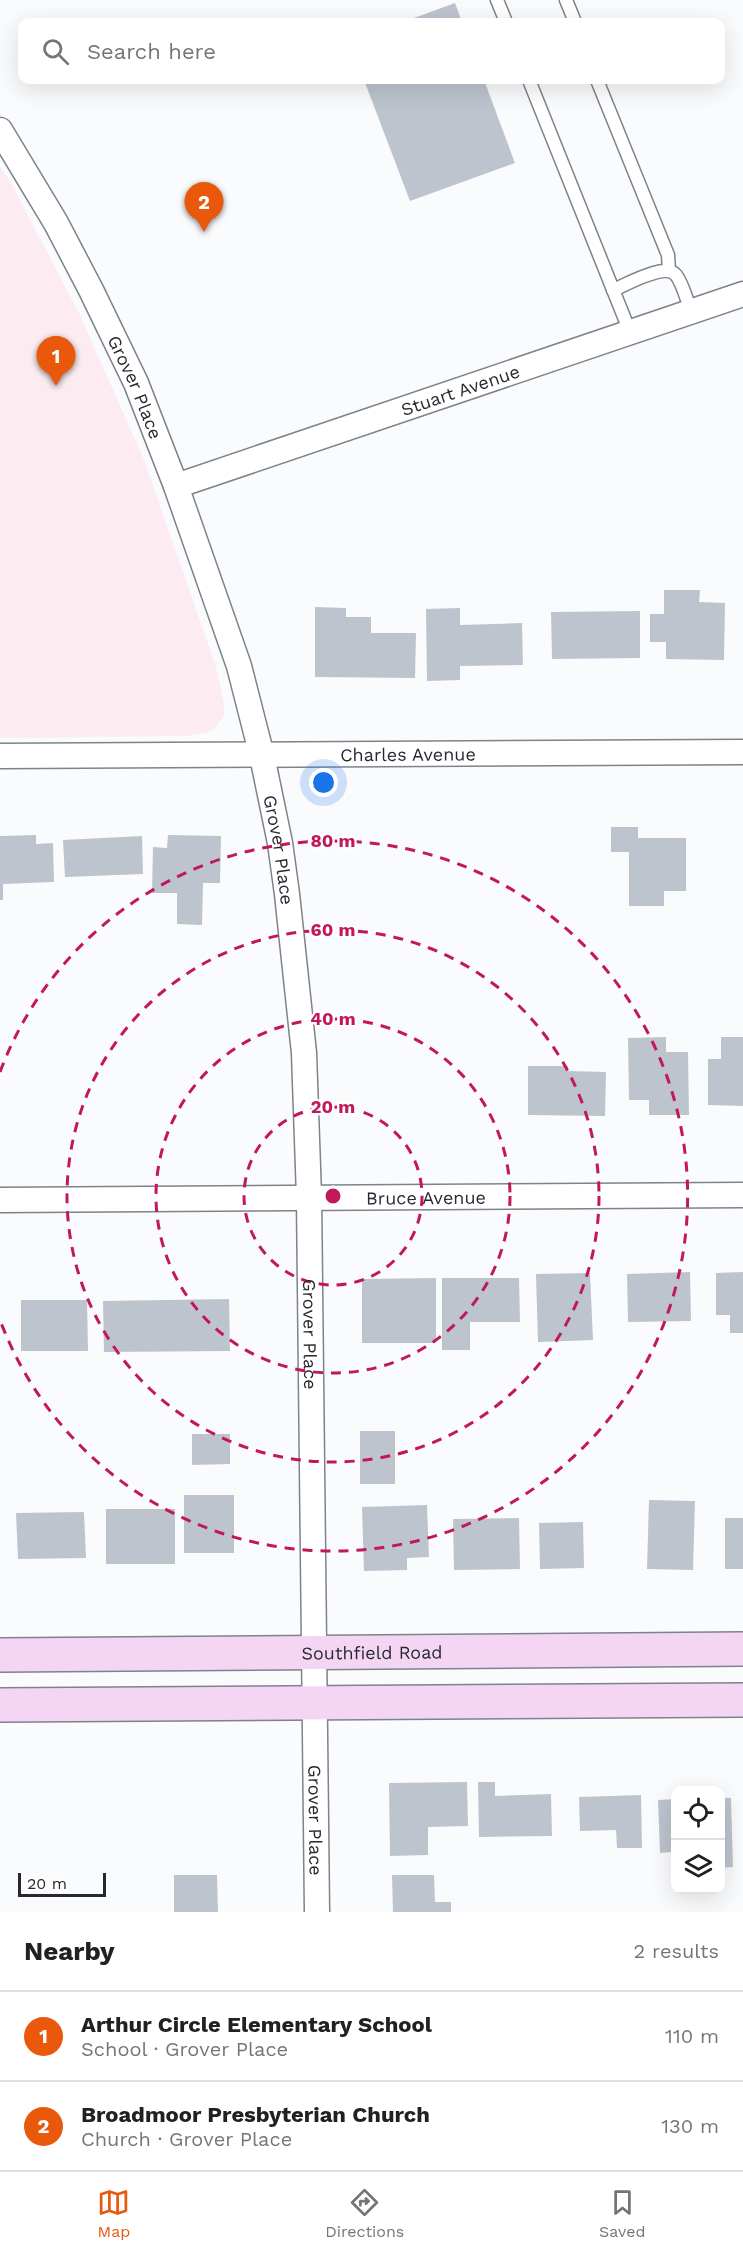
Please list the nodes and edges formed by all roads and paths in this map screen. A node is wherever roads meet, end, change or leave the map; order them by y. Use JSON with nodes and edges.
{"nodes":[{"id":1,"x":497,"y":0,"type":"edge"},
{"id":2,"x":566,"y":0,"type":"edge"},
{"id":3,"x":504,"y":18,"type":"edge"},
{"id":4,"x":573,"y":18,"type":"edge"},
{"id":5,"x":531,"y":84,"type":"edge"},
{"id":6,"x":599,"y":84,"type":"edge"},
{"id":7,"x":0,"y":130,"type":"edge"},
{"id":8,"x":669,"y":271,"type":"junction"},
{"id":9,"x":613,"y":290,"type":"junction"},
{"id":10,"x":743,"y":294,"type":"edge"},
{"id":11,"x":691,"y":311,"type":"junction"},
{"id":12,"x":630,"y":332,"type":"junction"},
{"id":13,"x":176,"y":486,"type":"junction"},
{"id":14,"x":743,"y":752,"type":"edge"},
{"id":15,"x":0,"y":756,"type":"edge"},
{"id":16,"x":262,"y":756,"type":"junction"},
{"id":17,"x":743,"y":1195,"type":"edge"},
{"id":18,"x":309,"y":1197,"type":"junction"},
{"id":19,"x":0,"y":1200,"type":"edge"},
{"id":20,"x":743,"y":1649,"type":"edge"},
{"id":21,"x":315,"y":1652,"type":"junction"},
{"id":22,"x":0,"y":1655,"type":"edge"},
{"id":23,"x":743,"y":1700,"type":"edge"},
{"id":24,"x":316,"y":1704,"type":"junction"},
{"id":25,"x":0,"y":1705,"type":"edge"},
{"id":26,"x":317,"y":1912,"type":"edge"}],
"edges":[{"from":1,"to":3,"type":"lane"},
{"from":2,"to":4,"type":"lane"},
{"from":5,"to":9,"type":"lane"},
{"from":6,"to":8,"type":"lane"},
{"from":7,"to":13,"type":"street","name":"Grover Place"},
{"from":8,"to":9,"type":"lane"},
{"from":8,"to":11,"type":"lane"},
{"from":9,"to":12,"type":"lane"},
{"from":10,"to":11,"type":"street","name":"Stuart Avenue"},
{"from":11,"to":12,"type":"street","name":"Stuart Avenue"},
{"from":12,"to":13,"type":"street","name":"Stuart Avenue"},
{"from":13,"to":16,"type":"street","name":"Grover Place"},
{"from":14,"to":16,"type":"street","name":"Charles Avenue"},
{"from":15,"to":16,"type":"street","name":"Charles Avenue"},
{"from":16,"to":18,"type":"street","name":"Grover Place"},
{"from":17,"to":18,"type":"street","name":"Bruce Avenue"},
{"from":18,"to":19,"type":"street","name":"Bruce Avenue"},
{"from":18,"to":21,"type":"street","name":"Grover Place"},
{"from":20,"to":21,"type":"main road","name":"Southfield Road"},
{"from":21,"to":22,"type":"main road","name":"Southfield Road"},
{"from":21,"to":24,"type":"street","name":"Grover Place"},
{"from":23,"to":24,"type":"main road"},
{"from":24,"to":25,"type":"main road"},
{"from":24,"to":26,"type":"street","name":"Grover Place"}]}
